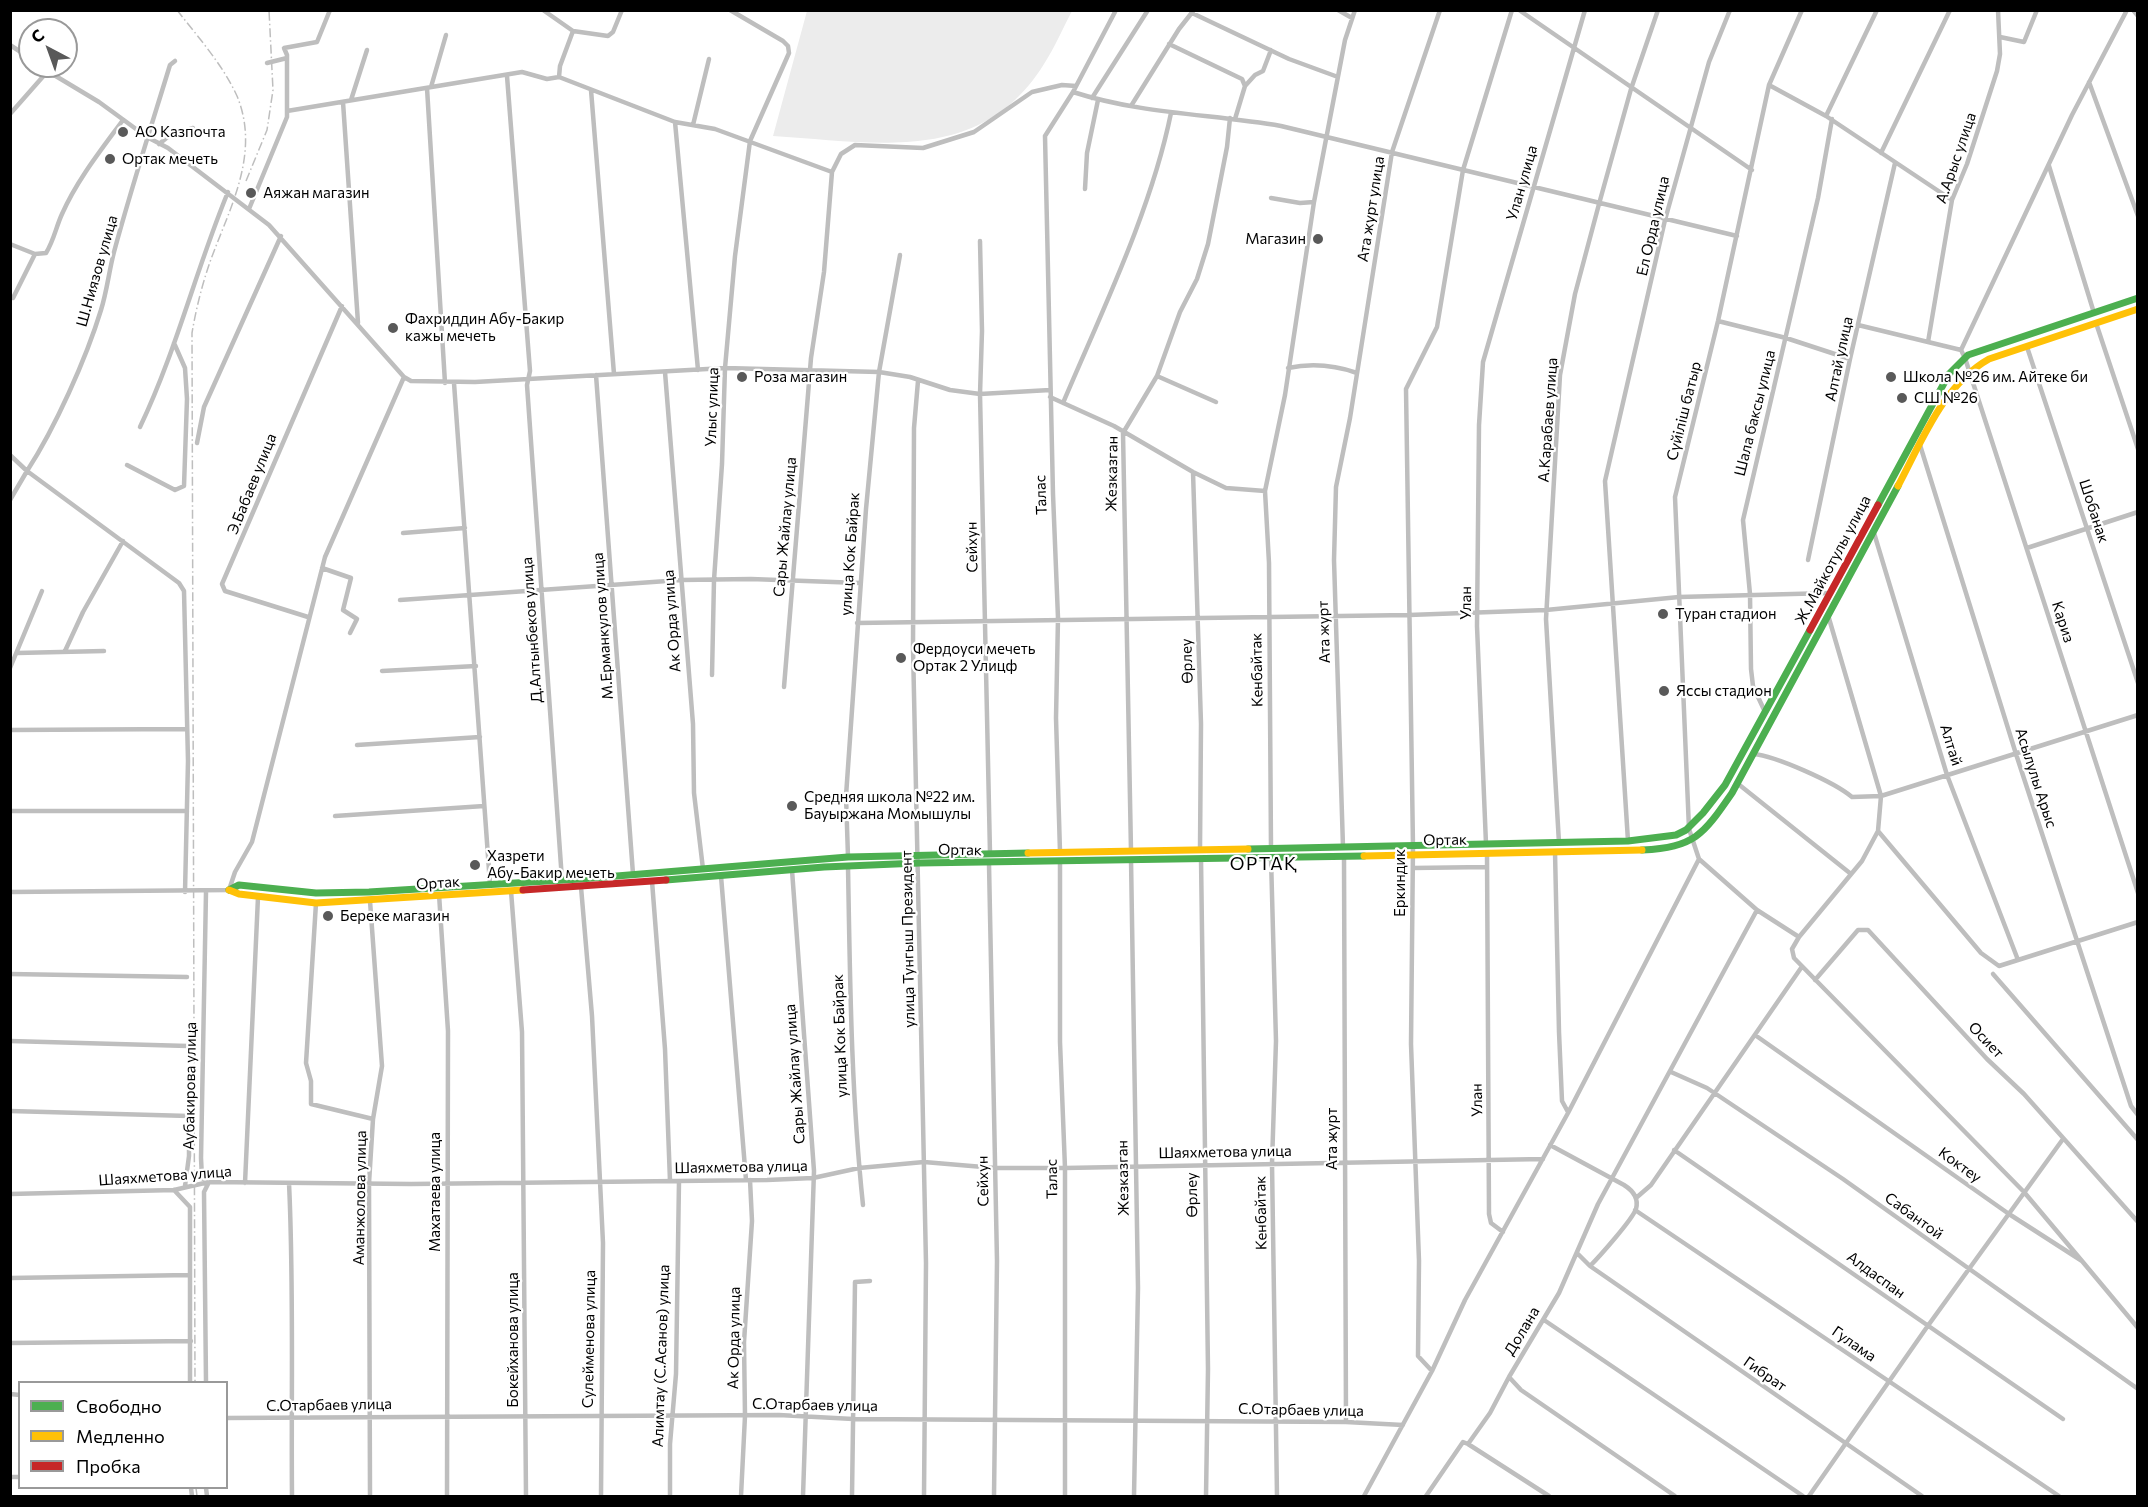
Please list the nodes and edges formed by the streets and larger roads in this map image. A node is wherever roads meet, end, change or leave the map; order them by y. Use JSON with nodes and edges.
{"nodes":[{"id":1,"x":330,"y":10,"type":"edge"},
{"id":2,"x":543,"y":10,"type":"edge"},
{"id":3,"x":622,"y":10,"type":"edge"},
{"id":4,"x":730,"y":10,"type":"edge"},
{"id":5,"x":1116,"y":10,"type":"edge"},
{"id":6,"x":1148,"y":10,"type":"edge"},
{"id":7,"x":1338,"y":10,"type":"edge"},
{"id":8,"x":1355,"y":10,"type":"edge"},
{"id":9,"x":1440,"y":10,"type":"edge"},
{"id":10,"x":1512,"y":10,"type":"edge"},
{"id":11,"x":1519,"y":10,"type":"edge"},
{"id":12,"x":1586,"y":10,"type":"edge"},
{"id":13,"x":1658,"y":10,"type":"edge"},
{"id":14,"x":1730,"y":10,"type":"edge"},
{"id":15,"x":1802,"y":10,"type":"edge"},
{"id":16,"x":1877,"y":10,"type":"edge"},
{"id":17,"x":1950,"y":10,"type":"edge"},
{"id":18,"x":1998,"y":10,"type":"edge"},
{"id":19,"x":2037,"y":10,"type":"edge"},
{"id":20,"x":2127,"y":10,"type":"edge"},
{"id":21,"x":2133,"y":10,"type":"edge"},
{"id":22,"x":1193,"y":12,"type":"edge"},
{"id":23,"x":2138,"y":16,"type":"edge"},
{"id":24,"x":1352,"y":18,"type":"junction"},
{"id":25,"x":573,"y":31,"type":"junction"},
{"id":26,"x":446,"y":34,"type":"dead end"},
{"id":27,"x":2000,"y":37,"type":"junction"},
{"id":28,"x":1169,"y":44,"type":"junction"},
{"id":29,"x":367,"y":50,"type":"dead end"},
{"id":30,"x":1271,"y":50,"type":"junction"},
{"id":31,"x":1575,"y":51,"type":"junction"},
{"id":32,"x":287,"y":58,"type":"junction"},
{"id":33,"x":709,"y":59,"type":"dead end"},
{"id":34,"x":175,"y":61,"type":"dead end"},
{"id":35,"x":267,"y":63,"type":"dead end"},
{"id":36,"x":507,"y":76,"type":"junction"},
{"id":37,"x":1338,"y":76,"type":"junction"},
{"id":38,"x":559,"y":77,"type":"junction"},
{"id":39,"x":42,"y":78,"type":"edge"},
{"id":40,"x":57,"y":78,"type":"edge"},
{"id":41,"x":2089,"y":82,"type":"junction"},
{"id":42,"x":1769,"y":85,"type":"junction"},
{"id":43,"x":1245,"y":86,"type":"junction"},
{"id":44,"x":429,"y":88,"type":"junction"},
{"id":45,"x":1074,"y":89,"type":"junction"},
{"id":46,"x":1631,"y":89,"type":"junction"},
{"id":47,"x":591,"y":90,"type":"junction"},
{"id":48,"x":1095,"y":99,"type":"junction"},
{"id":49,"x":351,"y":100,"type":"junction"},
{"id":50,"x":343,"y":102,"type":"junction"},
{"id":51,"x":1131,"y":106,"type":"junction"},
{"id":52,"x":287,"y":111,"type":"junction"},
{"id":53,"x":1172,"y":113,"type":"junction"},
{"id":54,"x":10,"y":114,"type":"edge"},
{"id":55,"x":1826,"y":116,"type":"junction"},
{"id":56,"x":1232,"y":118,"type":"junction"},
{"id":57,"x":1832,"y":119,"type":"junction"},
{"id":58,"x":123,"y":120,"type":"junction"},
{"id":59,"x":675,"y":122,"type":"junction"},
{"id":60,"x":693,"y":125,"type":"junction"},
{"id":61,"x":192,"y":128,"type":"dead end"},
{"id":62,"x":1689,"y":129,"type":"junction"},
{"id":63,"x":147,"y":137,"type":"junction"},
{"id":64,"x":1327,"y":137,"type":"junction"},
{"id":65,"x":750,"y":141,"type":"junction"},
{"id":66,"x":159,"y":144,"type":"junction"},
{"id":67,"x":1392,"y":152,"type":"junction"},
{"id":68,"x":1881,"y":153,"type":"junction"},
{"id":69,"x":1895,"y":163,"type":"junction"},
{"id":70,"x":2049,"y":165,"type":"junction"},
{"id":71,"x":1463,"y":170,"type":"junction"},
{"id":72,"x":1752,"y":170,"type":"junction"},
{"id":73,"x":832,"y":171,"type":"junction"},
{"id":74,"x":1532,"y":188,"type":"junction"},
{"id":75,"x":1085,"y":189,"type":"dead end"},
{"id":76,"x":228,"y":192,"type":"junction"},
{"id":77,"x":1272,"y":198,"type":"dead end"},
{"id":78,"x":1952,"y":200,"type":"junction"},
{"id":79,"x":1314,"y":202,"type":"junction"},
{"id":80,"x":1599,"y":204,"type":"junction"},
{"id":81,"x":249,"y":209,"type":"junction"},
{"id":82,"x":2138,"y":216,"type":"edge"},
{"id":83,"x":1665,"y":220,"type":"junction"},
{"id":84,"x":281,"y":236,"type":"junction"},
{"id":85,"x":1737,"y":236,"type":"junction"},
{"id":86,"x":980,"y":241,"type":"dead end"},
{"id":87,"x":10,"y":244,"type":"edge"},
{"id":88,"x":35,"y":254,"type":"junction"},
{"id":89,"x":900,"y":255,"type":"dead end"},
{"id":90,"x":13,"y":298,"type":"dead end"},
{"id":91,"x":2138,"y":298,"type":"edge"},
{"id":92,"x":342,"y":306,"type":"junction"},
{"id":93,"x":2138,"y":309,"type":"edge"},
{"id":94,"x":2094,"y":313,"type":"junction"},
{"id":95,"x":1718,"y":321,"type":"junction"},
{"id":96,"x":358,"y":323,"type":"junction"},
{"id":97,"x":2096,"y":323,"type":"junction"},
{"id":98,"x":1858,"y":325,"type":"junction"},
{"id":99,"x":1786,"y":338,"type":"junction"},
{"id":100,"x":1928,"y":342,"type":"junction"},
{"id":101,"x":174,"y":343,"type":"junction"},
{"id":102,"x":2027,"y":346,"type":"junction"},
{"id":103,"x":1961,"y":351,"type":"junction"},
{"id":104,"x":1965,"y":358,"type":"junction"},
{"id":105,"x":1850,"y":359,"type":"junction"},
{"id":106,"x":1483,"y":362,"type":"joint"},
{"id":107,"x":1288,"y":368,"type":"junction"},
{"id":108,"x":725,"y":369,"type":"junction"},
{"id":109,"x":698,"y":370,"type":"junction"},
{"id":110,"x":810,"y":370,"type":"junction"},
{"id":111,"x":1970,"y":370,"type":"junction"},
{"id":112,"x":665,"y":372,"type":"junction"},
{"id":113,"x":879,"y":372,"type":"junction"},
{"id":114,"x":614,"y":374,"type":"junction"},
{"id":115,"x":1358,"y":374,"type":"junction"},
{"id":116,"x":596,"y":375,"type":"junction"},
{"id":117,"x":1156,"y":376,"type":"junction"},
{"id":118,"x":404,"y":377,"type":"junction"},
{"id":119,"x":527,"y":379,"type":"junction"},
{"id":120,"x":918,"y":381,"type":"junction"},
{"id":121,"x":454,"y":382,"type":"junction"},
{"id":122,"x":445,"y":383,"type":"junction"},
{"id":123,"x":1050,"y":390,"type":"junction"},
{"id":124,"x":980,"y":394,"type":"junction"},
{"id":125,"x":1050,"y":397,"type":"junction"},
{"id":126,"x":1216,"y":402,"type":"dead end"},
{"id":127,"x":1064,"y":403,"type":"junction"},
{"id":128,"x":1350,"y":418,"type":"joint"},
{"id":129,"x":140,"y":427,"type":"dead end"},
{"id":130,"x":1123,"y":433,"type":"junction"},
{"id":131,"x":197,"y":443,"type":"dead end"},
{"id":132,"x":1920,"y":445,"type":"junction"},
{"id":133,"x":2138,"y":448,"type":"edge"},
{"id":134,"x":10,"y":455,"type":"edge"},
{"id":135,"x":127,"y":465,"type":"dead end"},
{"id":136,"x":27,"y":471,"type":"junction"},
{"id":137,"x":1193,"y":472,"type":"junction"},
{"id":138,"x":1264,"y":491,"type":"junction"},
{"id":139,"x":10,"y":500,"type":"edge"},
{"id":140,"x":2138,"y":512,"type":"edge"},
{"id":141,"x":465,"y":528,"type":"junction"},
{"id":142,"x":2087,"y":528,"type":"junction"},
{"id":143,"x":403,"y":533,"type":"dead end"},
{"id":144,"x":1874,"y":533,"type":"junction"},
{"id":145,"x":123,"y":541,"type":"junction"},
{"id":146,"x":2027,"y":548,"type":"junction"},
{"id":147,"x":1808,"y":560,"type":"dead end"},
{"id":148,"x":322,"y":568,"type":"junction"},
{"id":149,"x":681,"y":580,"type":"junction"},
{"id":150,"x":714,"y":580,"type":"junction"},
{"id":151,"x":792,"y":580,"type":"junction"},
{"id":152,"x":860,"y":583,"type":"junction"},
{"id":153,"x":612,"y":586,"type":"junction"},
{"id":154,"x":42,"y":591,"type":"dead end"},
{"id":155,"x":541,"y":591,"type":"junction"},
{"id":156,"x":1830,"y":593,"type":"junction"},
{"id":157,"x":1750,"y":594,"type":"junction"},
{"id":158,"x":470,"y":595,"type":"junction"},
{"id":159,"x":1679,"y":597,"type":"junction"},
{"id":160,"x":400,"y":600,"type":"dead end"},
{"id":161,"x":1611,"y":602,"type":"junction"},
{"id":162,"x":1546,"y":610,"type":"junction"},
{"id":163,"x":1478,"y":613,"type":"junction"},
{"id":164,"x":1409,"y":615,"type":"junction"},
{"id":165,"x":1828,"y":615,"type":"junction"},
{"id":166,"x":1269,"y":616,"type":"junction"},
{"id":167,"x":1335,"y":616,"type":"junction"},
{"id":168,"x":308,"y":617,"type":"junction"},
{"id":169,"x":1058,"y":618,"type":"junction"},
{"id":170,"x":1126,"y":618,"type":"junction"},
{"id":171,"x":985,"y":619,"type":"junction"},
{"id":172,"x":1198,"y":619,"type":"junction"},
{"id":173,"x":915,"y":622,"type":"junction"},
{"id":174,"x":857,"y":623,"type":"junction"},
{"id":175,"x":350,"y":633,"type":"dead end"},
{"id":176,"x":1800,"y":650,"type":"junction"},
{"id":177,"x":65,"y":651,"type":"junction"},
{"id":178,"x":104,"y":651,"type":"dead end"},
{"id":179,"x":17,"y":653,"type":"junction"},
{"id":180,"x":1808,"y":653,"type":"junction"},
{"id":181,"x":476,"y":666,"type":"junction"},
{"id":182,"x":10,"y":668,"type":"edge"},
{"id":183,"x":382,"y":671,"type":"dead end"},
{"id":184,"x":712,"y":675,"type":"dead end"},
{"id":185,"x":2138,"y":683,"type":"edge"},
{"id":186,"x":784,"y":687,"type":"dead end"},
{"id":187,"x":1766,"y":713,"type":"junction"},
{"id":188,"x":2138,"y":715,"type":"edge"},
{"id":189,"x":187,"y":729,"type":"junction"},
{"id":190,"x":10,"y":730,"type":"edge"},
{"id":191,"x":2086,"y":731,"type":"junction"},
{"id":192,"x":480,"y":737,"type":"junction"},
{"id":193,"x":357,"y":745,"type":"dead end"},
{"id":194,"x":1753,"y":754,"type":"junction"},
{"id":195,"x":2016,"y":754,"type":"junction"},
{"id":196,"x":1947,"y":775,"type":"junction"},
{"id":197,"x":1737,"y":783,"type":"junction"},
{"id":198,"x":1881,"y":796,"type":"junction"},
{"id":199,"x":484,"y":806,"type":"junction"},
{"id":200,"x":10,"y":811,"type":"edge"},
{"id":201,"x":187,"y":811,"type":"junction"},
{"id":202,"x":335,"y":816,"type":"dead end"},
{"id":203,"x":1689,"y":829,"type":"junction"},
{"id":204,"x":1878,"y":831,"type":"junction"},
{"id":205,"x":1628,"y":841,"type":"junction"},
{"id":206,"x":1691,"y":841,"type":"junction"},
{"id":207,"x":1559,"y":843,"type":"junction"},
{"id":208,"x":1486,"y":844,"type":"junction"},
{"id":209,"x":1413,"y":846,"type":"junction"},
{"id":210,"x":1343,"y":847,"type":"junction"},
{"id":211,"x":1200,"y":849,"type":"junction"},
{"id":212,"x":1271,"y":849,"type":"junction"},
{"id":213,"x":1060,"y":852,"type":"junction"},
{"id":214,"x":1555,"y":852,"type":"junction"},
{"id":215,"x":990,"y":853,"type":"junction"},
{"id":216,"x":1487,"y":853,"type":"junction"},
{"id":217,"x":1413,"y":854,"type":"junction"},
{"id":218,"x":1131,"y":855,"type":"junction"},
{"id":219,"x":1344,"y":856,"type":"junction"},
{"id":220,"x":848,"y":857,"type":"junction"},
{"id":221,"x":1201,"y":858,"type":"junction"},
{"id":222,"x":1271,"y":858,"type":"junction"},
{"id":223,"x":919,"y":859,"type":"junction"},
{"id":224,"x":1699,"y":859,"type":"junction"},
{"id":225,"x":1060,"y":861,"type":"junction"},
{"id":226,"x":989,"y":864,"type":"junction"},
{"id":227,"x":848,"y":866,"type":"junction"},
{"id":228,"x":1487,"y":867,"type":"junction"},
{"id":229,"x":1413,"y":868,"type":"junction"},
{"id":230,"x":703,"y":869,"type":"junction"},
{"id":231,"x":792,"y":870,"type":"junction"},
{"id":232,"x":633,"y":874,"type":"junction"},
{"id":233,"x":1851,"y":874,"type":"junction"},
{"id":234,"x":721,"y":876,"type":"junction"},
{"id":235,"x":562,"y":880,"type":"junction"},
{"id":236,"x":652,"y":881,"type":"junction"},
{"id":237,"x":490,"y":884,"type":"junction"},
{"id":238,"x":439,"y":887,"type":"junction"},
{"id":239,"x":581,"y":887,"type":"junction"},
{"id":240,"x":229,"y":890,"type":"junction"},
{"id":241,"x":511,"y":891,"type":"junction"},
{"id":242,"x":10,"y":892,"type":"edge"},
{"id":243,"x":185,"y":892,"type":"junction"},
{"id":244,"x":206,"y":892,"type":"junction"},
{"id":245,"x":2138,"y":893,"type":"edge"},
{"id":246,"x":440,"y":896,"type":"junction"},
{"id":247,"x":258,"y":897,"type":"junction"},
{"id":248,"x":370,"y":901,"type":"junction"},
{"id":249,"x":316,"y":903,"type":"junction"},
{"id":250,"x":1757,"y":910,"type":"junction"},
{"id":251,"x":2138,"y":922,"type":"edge"},
{"id":252,"x":1799,"y":937,"type":"junction"},
{"id":253,"x":2078,"y":942,"type":"junction"},
{"id":254,"x":2018,"y":960,"type":"junction"},
{"id":255,"x":1801,"y":968,"type":"junction"},
{"id":256,"x":10,"y":974,"type":"edge"},
{"id":257,"x":1993,"y":974,"type":"dead end"},
{"id":258,"x":187,"y":977,"type":"dead end"},
{"id":259,"x":1815,"y":980,"type":"junction"},
{"id":260,"x":1755,"y":1035,"type":"junction"},
{"id":261,"x":10,"y":1041,"type":"edge"},
{"id":262,"x":188,"y":1046,"type":"dead end"},
{"id":263,"x":1671,"y":1072,"type":"junction"},
{"id":264,"x":1713,"y":1094,"type":"junction"},
{"id":265,"x":10,"y":1111,"type":"edge"},
{"id":266,"x":1568,"y":1113,"type":"junction"},
{"id":267,"x":2138,"y":1115,"type":"edge"},
{"id":268,"x":373,"y":1119,"type":"junction"},
{"id":269,"x":2063,"y":1139,"type":"junction"},
{"id":270,"x":2138,"y":1140,"type":"edge"},
{"id":271,"x":1550,"y":1145,"type":"junction"},
{"id":272,"x":1674,"y":1150,"type":"junction"},
{"id":273,"x":1489,"y":1159,"type":"junction"},
{"id":274,"x":1543,"y":1159,"type":"junction"},
{"id":275,"x":1415,"y":1160,"type":"junction"},
{"id":276,"x":924,"y":1162,"type":"junction"},
{"id":277,"x":1204,"y":1163,"type":"junction"},
{"id":278,"x":1272,"y":1163,"type":"junction"},
{"id":279,"x":1344,"y":1163,"type":"junction"},
{"id":280,"x":1134,"y":1165,"type":"junction"},
{"id":281,"x":859,"y":1168,"type":"junction"},
{"id":282,"x":995,"y":1168,"type":"junction"},
{"id":283,"x":1065,"y":1168,"type":"junction"},
{"id":284,"x":813,"y":1178,"type":"junction"},
{"id":285,"x":1613,"y":1178,"type":"junction"},
{"id":286,"x":748,"y":1180,"type":"junction"},
{"id":287,"x":670,"y":1181,"type":"junction"},
{"id":288,"x":679,"y":1181,"type":"junction"},
{"id":289,"x":209,"y":1182,"type":"junction"},
{"id":290,"x":245,"y":1183,"type":"junction"},
{"id":291,"x":288,"y":1183,"type":"junction"},
{"id":292,"x":525,"y":1183,"type":"junction"},
{"id":293,"x":600,"y":1183,"type":"junction"},
{"id":294,"x":369,"y":1184,"type":"junction"},
{"id":295,"x":447,"y":1184,"type":"junction"},
{"id":296,"x":185,"y":1186,"type":"junction"},
{"id":297,"x":174,"y":1190,"type":"junction"},
{"id":298,"x":2024,"y":1192,"type":"junction"},
{"id":299,"x":10,"y":1194,"type":"edge"},
{"id":300,"x":1636,"y":1198,"type":"junction"},
{"id":301,"x":863,"y":1205,"type":"dead end"},
{"id":302,"x":1635,"y":1210,"type":"junction"},
{"id":303,"x":2009,"y":1214,"type":"junction"},
{"id":304,"x":2138,"y":1222,"type":"edge"},
{"id":305,"x":1503,"y":1232,"type":"junction"},
{"id":306,"x":1578,"y":1254,"type":"junction"},
{"id":307,"x":2082,"y":1261,"type":"junction"},
{"id":308,"x":1590,"y":1266,"type":"junction"},
{"id":309,"x":1968,"y":1269,"type":"junction"},
{"id":310,"x":189,"y":1275,"type":"junction"},
{"id":311,"x":10,"y":1278,"type":"edge"},
{"id":312,"x":870,"y":1281,"type":"dead end"},
{"id":313,"x":1544,"y":1320,"type":"junction"},
{"id":314,"x":1927,"y":1327,"type":"junction"},
{"id":315,"x":2138,"y":1328,"type":"edge"},
{"id":316,"x":190,"y":1341,"type":"junction"},
{"id":317,"x":10,"y":1343,"type":"edge"},
{"id":318,"x":1432,"y":1371,"type":"junction"},
{"id":319,"x":1509,"y":1377,"type":"junction"},
{"id":320,"x":190,"y":1381,"type":"edge"},
{"id":321,"x":206,"y":1381,"type":"edge"},
{"id":322,"x":1890,"y":1383,"type":"junction"},
{"id":323,"x":2138,"y":1389,"type":"edge"},
{"id":324,"x":525,"y":1415,"type":"junction"},
{"id":325,"x":600,"y":1415,"type":"junction"},
{"id":326,"x":372,"y":1416,"type":"junction"},
{"id":327,"x":671,"y":1416,"type":"junction"},
{"id":328,"x":745,"y":1416,"type":"junction"},
{"id":329,"x":448,"y":1417,"type":"junction"},
{"id":330,"x":228,"y":1418,"type":"edge"},
{"id":331,"x":807,"y":1418,"type":"junction"},
{"id":332,"x":923,"y":1418,"type":"junction"},
{"id":333,"x":996,"y":1418,"type":"junction"},
{"id":334,"x":290,"y":1419,"type":"junction"},
{"id":335,"x":853,"y":1419,"type":"junction"},
{"id":336,"x":1064,"y":1419,"type":"junction"},
{"id":337,"x":2063,"y":1419,"type":"dead end"},
{"id":338,"x":1134,"y":1420,"type":"junction"},
{"id":339,"x":1207,"y":1420,"type":"junction"},
{"id":340,"x":1277,"y":1421,"type":"junction"},
{"id":341,"x":1346,"y":1422,"type":"junction"},
{"id":342,"x":1403,"y":1425,"type":"junction"},
{"id":343,"x":1468,"y":1444,"type":"junction"},
{"id":344,"x":1846,"y":1444,"type":"junction"},
{"id":345,"x":1426,"y":1496,"type":"edge"},
{"id":346,"x":292,"y":1497,"type":"edge"},
{"id":347,"x":370,"y":1497,"type":"edge"},
{"id":348,"x":447,"y":1497,"type":"edge"},
{"id":349,"x":526,"y":1497,"type":"edge"},
{"id":350,"x":601,"y":1497,"type":"edge"},
{"id":351,"x":670,"y":1497,"type":"edge"},
{"id":352,"x":741,"y":1497,"type":"edge"},
{"id":353,"x":803,"y":1497,"type":"edge"},
{"id":354,"x":852,"y":1497,"type":"edge"},
{"id":355,"x":924,"y":1497,"type":"edge"},
{"id":356,"x":994,"y":1497,"type":"edge"},
{"id":357,"x":1065,"y":1497,"type":"edge"},
{"id":358,"x":1134,"y":1497,"type":"edge"},
{"id":359,"x":1206,"y":1497,"type":"edge"},
{"id":360,"x":1277,"y":1497,"type":"edge"},
{"id":361,"x":1364,"y":1497,"type":"edge"},
{"id":362,"x":1549,"y":1497,"type":"edge"},
{"id":363,"x":1675,"y":1497,"type":"edge"},
{"id":364,"x":1803,"y":1497,"type":"edge"},
{"id":365,"x":1809,"y":1497,"type":"edge"},
{"id":366,"x":1922,"y":1497,"type":"edge"},
{"id":367,"x":2059,"y":1497,"type":"edge"}],
"edges":[{"from":1,"to":32,"type":"street"},
{"from":2,"to":25,"type":"street"},
{"from":3,"to":25,"type":"street"},
{"from":4,"to":65,"type":"street","name":"Улыс улица"},
{"from":5,"to":45,"type":"street"},
{"from":6,"to":48,"type":"street"},
{"from":7,"to":24,"type":"street"},
{"from":8,"to":24,"type":"street","name":"Кенбайтак"},
{"from":9,"to":67,"type":"street","name":"Ата журт улица"},
{"from":10,"to":71,"type":"street"},
{"from":11,"to":31,"type":"street"},
{"from":12,"to":31,"type":"street","name":"Улан улица"},
{"from":13,"to":46,"type":"street","name":"А.Карабаев улица"},
{"from":14,"to":62,"type":"street","name":"Ел Орда улица"},
{"from":15,"to":42,"type":"street","name":"Сүйіліш батыр"},
{"from":16,"to":55,"type":"street"},
{"from":17,"to":68,"type":"street"},
{"from":18,"to":27,"type":"street","name":"А.Арыс улица"},
{"from":19,"to":27,"type":"street"},
{"from":20,"to":41,"type":"street"},
{"from":21,"to":23,"type":"street"},
{"from":22,"to":28,"type":"street"},
{"from":22,"to":30,"type":"street"},
{"from":24,"to":37,"type":"street","name":"Кенбайтак"},
{"from":25,"to":38,"type":"street"},
{"from":26,"to":44,"type":"street"},
{"from":27,"to":78,"type":"street","name":"А.Арыс улица"},
{"from":28,"to":43,"type":"street"},
{"from":28,"to":51,"type":"street"},
{"from":29,"to":49,"type":"street"},
{"from":30,"to":37,"type":"street"},
{"from":30,"to":43,"type":"street"},
{"from":31,"to":46,"type":"street"},
{"from":31,"to":74,"type":"street","name":"Улан улица"},
{"from":32,"to":35,"type":"street"},
{"from":32,"to":52,"type":"street"},
{"from":33,"to":60,"type":"street"},
{"from":34,"to":63,"type":"street","name":"Ш.Ниязов улица"},
{"from":36,"to":38,"type":"street"},
{"from":36,"to":44,"type":"street"},
{"from":36,"to":119,"type":"street","name":"Д.Алтынбеков улица"},
{"from":37,"to":64,"type":"street","name":"Кенбайтак"},
{"from":38,"to":47,"type":"street"},
{"from":39,"to":54,"type":"street"},
{"from":40,"to":58,"type":"street"},
{"from":41,"to":70,"type":"street"},
{"from":41,"to":82,"type":"street"},
{"from":42,"to":55,"type":"street"},
{"from":42,"to":72,"type":"street","name":"Сүйіліш батыр"},
{"from":43,"to":56,"type":"street","name":"Жезказган"},
{"from":44,"to":49,"type":"street"},
{"from":44,"to":122,"type":"street"},
{"from":45,"to":48,"type":"street"},
{"from":45,"to":73,"type":"street"},
{"from":45,"to":123,"type":"street","name":"Талас"},
{"from":46,"to":62,"type":"street"},
{"from":46,"to":80,"type":"street","name":"А.Карабаев улица"},
{"from":47,"to":59,"type":"street"},
{"from":47,"to":114,"type":"street"},
{"from":48,"to":51,"type":"street"},
{"from":48,"to":75,"type":"street"},
{"from":49,"to":50,"type":"street"},
{"from":50,"to":52,"type":"street"},
{"from":50,"to":96,"type":"street"},
{"from":51,"to":53,"type":"street"},
{"from":52,"to":81,"type":"street"},
{"from":53,"to":56,"type":"street"},
{"from":53,"to":127,"type":"street"},
{"from":55,"to":57,"type":"street"},
{"from":56,"to":64,"type":"street"},
{"from":56,"to":117,"type":"street","name":"Жезказган"},
{"from":57,"to":68,"type":"street"},
{"from":57,"to":99,"type":"street","name":"Шала баксы улица"},
{"from":58,"to":63,"type":"street"},
{"from":58,"to":88,"type":"street"},
{"from":59,"to":60,"type":"street"},
{"from":59,"to":109,"type":"street"},
{"from":60,"to":65,"type":"street"},
{"from":61,"to":66,"type":"street"},
{"from":62,"to":72,"type":"street"},
{"from":62,"to":83,"type":"street","name":"Ел Орда улица"},
{"from":63,"to":66,"type":"street"},
{"from":63,"to":136,"type":"street","name":"Ш.Ниязов улица"},
{"from":64,"to":67,"type":"street"},
{"from":64,"to":79,"type":"street","name":"Кенбайтак"},
{"from":65,"to":73,"type":"street"},
{"from":65,"to":108,"type":"street","name":"Улыс улица"},
{"from":66,"to":76,"type":"street"},
{"from":67,"to":71,"type":"street"},
{"from":67,"to":115,"type":"street","name":"Ата журт улица"},
{"from":68,"to":69,"type":"street"},
{"from":69,"to":78,"type":"street"},
{"from":69,"to":98,"type":"street","name":"Алтай улица"},
{"from":70,"to":94,"type":"street"},
{"from":70,"to":103,"type":"street"},
{"from":71,"to":74,"type":"street"},
{"from":71,"to":164,"type":"street","name":"Еркиндик"},
{"from":72,"to":85,"type":"street","name":"Сүйіліш батыр"},
{"from":73,"to":110,"type":"street","name":"Сары Жайлау улица"},
{"from":74,"to":80,"type":"street"},
{"from":74,"to":106,"type":"street","name":"Улан улица"},
{"from":76,"to":81,"type":"street"},
{"from":76,"to":101,"type":"street"},
{"from":77,"to":79,"type":"street"},
{"from":78,"to":100,"type":"street","name":"А.Арыс улица"},
{"from":79,"to":107,"type":"street","name":"Кенбайтак"},
{"from":80,"to":83,"type":"street"},
{"from":80,"to":162,"type":"street","name":"А.Карабаев улица"},
{"from":81,"to":84,"type":"street"},
{"from":83,"to":85,"type":"street"},
{"from":83,"to":161,"type":"street","name":"Ел Орда улица"},
{"from":84,"to":92,"type":"street"},
{"from":84,"to":131,"type":"street"},
{"from":85,"to":95,"type":"street","name":"Сүйіліш батыр"},
{"from":86,"to":124,"type":"street","name":"Сейхун"},
{"from":87,"to":88,"type":"street"},
{"from":88,"to":90,"type":"street"},
{"from":89,"to":113,"type":"street","name":"улица Кок Байрак"},
{"from":91,"to":94,"type":"street","name":"Ж.Майкотулы улица"},
{"from":92,"to":96,"type":"street"},
{"from":92,"to":168,"type":"street","name":"Э.Бабаев улица"},
{"from":93,"to":97,"type":"street","name":"Ж.Майкотулы улица"},
{"from":94,"to":104,"type":"street","name":"Ж.Майкотулы улица"},
{"from":95,"to":99,"type":"street"},
{"from":95,"to":159,"type":"street","name":"Сүйіліш батыр"},
{"from":96,"to":118,"type":"street"},
{"from":97,"to":102,"type":"street","name":"Ж.Майкотулы улица"},
{"from":97,"to":133,"type":"street"},
{"from":98,"to":100,"type":"street"},
{"from":98,"to":105,"type":"street","name":"Алтай улица"},
{"from":99,"to":105,"type":"street"},
{"from":99,"to":157,"type":"street","name":"Шала баксы улица"},
{"from":100,"to":103,"type":"street"},
{"from":101,"to":129,"type":"street"},
{"from":101,"to":135,"type":"street"},
{"from":102,"to":111,"type":"street","name":"Ж.Майкотулы улица"},
{"from":102,"to":142,"type":"street","name":"Шобанак"},
{"from":103,"to":104,"type":"street"},
{"from":104,"to":111,"type":"street","name":"Кариз"},
{"from":104,"to":156,"type":"street","name":"Ж.Майкотулы улица"},
{"from":105,"to":147,"type":"street","name":"Алтай улица"},
{"from":106,"to":163,"type":"street","name":"Улан"},
{"from":107,"to":115,"type":"street"},
{"from":107,"to":138,"type":"street","name":"Кенбайтак"},
{"from":108,"to":109,"type":"street"},
{"from":108,"to":110,"type":"street"},
{"from":108,"to":150,"type":"street","name":"Улыс улица"},
{"from":109,"to":112,"type":"street"},
{"from":110,"to":113,"type":"street"},
{"from":110,"to":151,"type":"street","name":"Сары Жайлау улица"},
{"from":111,"to":132,"type":"street","name":"Ж.Майкотулы улица"},
{"from":111,"to":146,"type":"street","name":"Кариз"},
{"from":112,"to":114,"type":"street"},
{"from":112,"to":149,"type":"street","name":"Ак Орда улица"},
{"from":113,"to":120,"type":"street"},
{"from":113,"to":152,"type":"street","name":"улица Кок Байрак"},
{"from":114,"to":116,"type":"street"},
{"from":115,"to":128,"type":"street","name":"Ата журт улица"},
{"from":116,"to":119,"type":"street"},
{"from":116,"to":153,"type":"street","name":"М.Ерманкулов улица"},
{"from":117,"to":126,"type":"street"},
{"from":117,"to":130,"type":"street","name":"Жезказган"},
{"from":118,"to":122,"type":"street"},
{"from":118,"to":148,"type":"street"},
{"from":119,"to":121,"type":"street"},
{"from":119,"to":155,"type":"street","name":"Д.Алтынбеков улица"},
{"from":120,"to":124,"type":"street"},
{"from":120,"to":173,"type":"street","name":"улица Тунгыш Президент"},
{"from":121,"to":122,"type":"street"},
{"from":121,"to":141,"type":"street"},
{"from":123,"to":124,"type":"street"},
{"from":123,"to":125,"type":"street","name":"Талас"},
{"from":124,"to":171,"type":"street","name":"Сейхун"},
{"from":125,"to":127,"type":"street"},
{"from":125,"to":169,"type":"street","name":"Талас"},
{"from":127,"to":130,"type":"street"},
{"from":128,"to":167,"type":"street","name":"Ата журт"},
{"from":130,"to":137,"type":"street"},
{"from":130,"to":170,"type":"street","name":"Жезказган"},
{"from":132,"to":144,"type":"street","name":"Ж.Майкотулы улица"},
{"from":132,"to":195,"type":"street","name":"Асылулы Арыс"},
{"from":134,"to":136,"type":"street"},
{"from":136,"to":139,"type":"street","name":"Ш.Ниязов улица"},
{"from":136,"to":145,"type":"street"},
{"from":137,"to":138,"type":"street"},
{"from":137,"to":172,"type":"street","name":"Өрлеу"},
{"from":138,"to":166,"type":"street","name":"Кенбайтак"},
{"from":140,"to":142,"type":"street"},
{"from":141,"to":143,"type":"street"},
{"from":141,"to":158,"type":"street"},
{"from":142,"to":146,"type":"street"},
{"from":142,"to":185,"type":"street","name":"Шобанак"},
{"from":144,"to":165,"type":"street","name":"Ж.Майкотулы улица"},
{"from":144,"to":196,"type":"street","name":"Алтай"},
{"from":145,"to":177,"type":"street"},
{"from":145,"to":189,"type":"street"},
{"from":146,"to":191,"type":"street","name":"Кариз"},
{"from":148,"to":168,"type":"street"},
{"from":148,"to":175,"type":"street"},
{"from":149,"to":150,"type":"street"},
{"from":149,"to":153,"type":"street"},
{"from":149,"to":230,"type":"street","name":"Ак Орда улица"},
{"from":150,"to":151,"type":"street"},
{"from":150,"to":184,"type":"street","name":"Улыс улица"},
{"from":151,"to":152,"type":"street"},
{"from":151,"to":186,"type":"street","name":"Сары Жайлау улица"},
{"from":152,"to":174,"type":"street","name":"улица Кок Байрак"},
{"from":153,"to":155,"type":"street"},
{"from":153,"to":232,"type":"street","name":"М.Ерманкулов улица"},
{"from":154,"to":179,"type":"street"},
{"from":155,"to":158,"type":"street"},
{"from":155,"to":235,"type":"street","name":"Д.Алтынбеков улица"},
{"from":156,"to":157,"type":"street"},
{"from":156,"to":176,"type":"street","name":"Ж.Майкотулы улица"},
{"from":157,"to":159,"type":"street"},
{"from":157,"to":187,"type":"street","name":"Шала баксы улица"},
{"from":158,"to":160,"type":"street"},
{"from":158,"to":181,"type":"street"},
{"from":159,"to":161,"type":"street"},
{"from":159,"to":203,"type":"street","name":"Сүйіліш батыр"},
{"from":161,"to":162,"type":"street"},
{"from":161,"to":205,"type":"street","name":"Ел Орда улица"},
{"from":162,"to":163,"type":"street"},
{"from":162,"to":207,"type":"street","name":"А.Карабаев улица"},
{"from":163,"to":164,"type":"street"},
{"from":163,"to":208,"type":"street","name":"Улан"},
{"from":164,"to":167,"type":"street"},
{"from":164,"to":209,"type":"street","name":"Еркиндик"},
{"from":165,"to":180,"type":"street","name":"Ж.Майкотулы улица"},
{"from":165,"to":198,"type":"street"},
{"from":166,"to":167,"type":"street"},
{"from":166,"to":172,"type":"street"},
{"from":166,"to":212,"type":"street","name":"Кенбайтак"},
{"from":167,"to":210,"type":"street","name":"Ата журт"},
{"from":168,"to":240,"type":"street"},
{"from":169,"to":170,"type":"street"},
{"from":169,"to":171,"type":"street"},
{"from":169,"to":213,"type":"street","name":"Талас"},
{"from":170,"to":172,"type":"street"},
{"from":170,"to":218,"type":"street","name":"Жезказган"},
{"from":171,"to":173,"type":"street"},
{"from":171,"to":215,"type":"street","name":"Сейхун"},
{"from":172,"to":211,"type":"street","name":"Өрлеу"},
{"from":173,"to":174,"type":"street"},
{"from":173,"to":223,"type":"street","name":"улица Тунгыш Президент"},
{"from":174,"to":220,"type":"street","name":"улица Кок Байрак"},
{"from":176,"to":180,"type":"street"},
{"from":176,"to":187,"type":"street","name":"Ж.Майкотулы улица"},
{"from":177,"to":178,"type":"street"},
{"from":177,"to":179,"type":"street"},
{"from":179,"to":182,"type":"street"},
{"from":180,"to":194,"type":"street","name":"Ж.Майкотулы улица"},
{"from":181,"to":183,"type":"street"},
{"from":181,"to":192,"type":"street"},
{"from":187,"to":203,"type":"street","name":"Ж.Майкотулы улица"},
{"from":188,"to":191,"type":"street"},
{"from":189,"to":190,"type":"street"},
{"from":189,"to":201,"type":"street"},
{"from":191,"to":195,"type":"street"},
{"from":191,"to":245,"type":"street","name":"Кариз"},
{"from":192,"to":193,"type":"street"},
{"from":192,"to":199,"type":"street"},
{"from":194,"to":197,"type":"street","name":"Ж.Майкотулы улица"},
{"from":194,"to":198,"type":"street"},
{"from":195,"to":196,"type":"street"},
{"from":195,"to":253,"type":"street","name":"Асылулы Арыс"},
{"from":196,"to":198,"type":"street"},
{"from":196,"to":254,"type":"street","name":"Алтай"},
{"from":197,"to":206,"type":"street","name":"Ж.Майкотулы улица"},
{"from":197,"to":233,"type":"street"},
{"from":198,"to":204,"type":"street"},
{"from":199,"to":202,"type":"street"},
{"from":199,"to":237,"type":"street"},
{"from":200,"to":201,"type":"street"},
{"from":201,"to":243,"type":"street"},
{"from":203,"to":205,"type":"street","name":"Ортак"},
{"from":203,"to":206,"type":"street","name":"Сүйіліш батыр"},
{"from":204,"to":233,"type":"street"},
{"from":204,"to":254,"type":"street"},
{"from":205,"to":207,"type":"street","name":"Ортак"},
{"from":206,"to":214,"type":"street","name":"Ортак"},
{"from":206,"to":224,"type":"street","name":"Сүйіліш батыр"},
{"from":207,"to":208,"type":"street","name":"Ортак"},
{"from":208,"to":209,"type":"street","name":"Ортак"},
{"from":209,"to":210,"type":"street","name":"Ортак"},
{"from":209,"to":217,"type":"street","name":"Еркиндик"},
{"from":210,"to":212,"type":"street","name":"Ортак"},
{"from":211,"to":212,"type":"street","name":"Ортак"},
{"from":211,"to":218,"type":"street","name":"Ортак"},
{"from":213,"to":215,"type":"street","name":"Ортак"},
{"from":213,"to":218,"type":"street","name":"Ортак"},
{"from":214,"to":216,"type":"street","name":"Ортак"},
{"from":214,"to":266,"type":"street"},
{"from":215,"to":223,"type":"street","name":"Ортак"},
{"from":216,"to":217,"type":"street","name":"Ортак"},
{"from":216,"to":228,"type":"street","name":"Улан"},
{"from":217,"to":219,"type":"street","name":"Ортак"},
{"from":217,"to":229,"type":"street","name":"Еркиндик"},
{"from":218,"to":221,"type":"street","name":"Ортак"},
{"from":218,"to":225,"type":"street","name":"Ортак"},
{"from":218,"to":280,"type":"street","name":"Жезказган"},
{"from":219,"to":222,"type":"street","name":"Ортак"},
{"from":219,"to":279,"type":"street","name":"Ата журт"},
{"from":220,"to":223,"type":"street","name":"Ортак"},
{"from":220,"to":230,"type":"street","name":"Ортак"},
{"from":221,"to":222,"type":"street","name":"Ортак"},
{"from":221,"to":277,"type":"street","name":"Өрлеу"},
{"from":222,"to":278,"type":"street","name":"Кенбайтак"},
{"from":223,"to":226,"type":"street","name":"Ортак"},
{"from":223,"to":227,"type":"street","name":"Ортак"},
{"from":223,"to":276,"type":"street","name":"улица Тунгыш Президент"},
{"from":224,"to":250,"type":"street"},
{"from":224,"to":266,"type":"street"},
{"from":225,"to":226,"type":"street","name":"Ортак"},
{"from":225,"to":283,"type":"street","name":"Талас"},
{"from":226,"to":282,"type":"street","name":"Сейхун"},
{"from":227,"to":231,"type":"street","name":"Ортак"},
{"from":227,"to":281,"type":"street","name":"улица Кок Байрак"},
{"from":228,"to":229,"type":"street"},
{"from":228,"to":273,"type":"street","name":"Улан"},
{"from":229,"to":275,"type":"street","name":"Еркиндик"},
{"from":230,"to":232,"type":"street","name":"Ортак"},
{"from":231,"to":234,"type":"street","name":"Ортак"},
{"from":231,"to":284,"type":"street","name":"Сары Жайлау улица"},
{"from":232,"to":235,"type":"street","name":"Ортак"},
{"from":233,"to":252,"type":"street"},
{"from":234,"to":236,"type":"street","name":"Ортак"},
{"from":234,"to":286,"type":"street","name":"Ак Орда улица"},
{"from":235,"to":237,"type":"street","name":"Ортак"},
{"from":236,"to":239,"type":"street","name":"Ортак"},
{"from":236,"to":287,"type":"street"},
{"from":237,"to":238,"type":"street","name":"Ортак"},
{"from":238,"to":240,"type":"street","name":"Ортак"},
{"from":238,"to":246,"type":"street","name":"Махатаева улица"},
{"from":239,"to":241,"type":"street","name":"Ортак"},
{"from":239,"to":293,"type":"street","name":"Сулейменова улица"},
{"from":240,"to":244,"type":"street","name":"Ортак"},
{"from":240,"to":247,"type":"street","name":"Ортак"},
{"from":241,"to":246,"type":"street","name":"Ортак"},
{"from":241,"to":292,"type":"street","name":"Бокейханова улица"},
{"from":242,"to":243,"type":"street","name":"Ортак"},
{"from":243,"to":244,"type":"street","name":"Ортак"},
{"from":244,"to":289,"type":"street","name":"Аубакирова улица"},
{"from":246,"to":248,"type":"street","name":"Ортак"},
{"from":246,"to":295,"type":"street","name":"Махатаева улица"},
{"from":247,"to":249,"type":"street","name":"Ортак"},
{"from":247,"to":290,"type":"street"},
{"from":248,"to":249,"type":"street","name":"Ортак"},
{"from":248,"to":268,"type":"street","name":"Аманжолова улица"},
{"from":249,"to":268,"type":"street"},
{"from":250,"to":252,"type":"street"},
{"from":250,"to":263,"type":"street","name":"Долана"},
{"from":251,"to":253,"type":"street"},
{"from":252,"to":255,"type":"street"},
{"from":253,"to":254,"type":"street"},
{"from":253,"to":267,"type":"street","name":"Асылулы Арыс"},
{"from":255,"to":259,"type":"street"},
{"from":255,"to":260,"type":"street"},
{"from":256,"to":258,"type":"street"},
{"from":257,"to":270,"type":"street"},
{"from":259,"to":269,"type":"street","name":"Осиет"},
{"from":259,"to":298,"type":"street"},
{"from":260,"to":264,"type":"street"},
{"from":260,"to":303,"type":"street","name":"Коктеу"},
{"from":261,"to":262,"type":"street"},
{"from":263,"to":264,"type":"street","name":"Сабантой"},
{"from":263,"to":285,"type":"street","name":"Долана"},
{"from":264,"to":272,"type":"street"},
{"from":264,"to":309,"type":"street","name":"Сабантой"},
{"from":265,"to":296,"type":"street"},
{"from":266,"to":271,"type":"street"},
{"from":268,"to":294,"type":"street","name":"Аманжолова улица"},
{"from":269,"to":298,"type":"street"},
{"from":269,"to":304,"type":"street","name":"Осиет"},
{"from":271,"to":274,"type":"street"},
{"from":271,"to":285,"type":"street"},
{"from":272,"to":300,"type":"street"},
{"from":272,"to":314,"type":"street","name":"Алдаспан"},
{"from":273,"to":274,"type":"street","name":"Шаяхметова улица"},
{"from":273,"to":275,"type":"street","name":"Шаяхметова улица"},
{"from":273,"to":305,"type":"street","name":"Улан"},
{"from":274,"to":305,"type":"street"},
{"from":275,"to":279,"type":"street","name":"Шаяхметова улица"},
{"from":275,"to":318,"type":"street","name":"Еркиндик"},
{"from":276,"to":281,"type":"street","name":"Шаяхметова улица"},
{"from":276,"to":282,"type":"street","name":"Шаяхметова улица"},
{"from":276,"to":332,"type":"street","name":"улица Тунгыш Президент"},
{"from":277,"to":278,"type":"street","name":"Шаяхметова улица"},
{"from":277,"to":280,"type":"street","name":"Шаяхметова улица"},
{"from":277,"to":339,"type":"street","name":"Өрлеу"},
{"from":278,"to":279,"type":"street","name":"Шаяхметова улица"},
{"from":278,"to":340,"type":"street","name":"Кенбайтак"},
{"from":279,"to":341,"type":"street","name":"Ата журт"},
{"from":280,"to":283,"type":"street","name":"Шаяхметова улица"},
{"from":280,"to":338,"type":"street","name":"Жезказган"},
{"from":281,"to":284,"type":"street","name":"Шаяхметова улица"},
{"from":281,"to":301,"type":"street","name":"улица Кок Байрак"},
{"from":282,"to":283,"type":"street","name":"Шаяхметова улица"},
{"from":282,"to":333,"type":"street","name":"Сейхун"},
{"from":283,"to":336,"type":"street","name":"Талас"},
{"from":284,"to":286,"type":"street","name":"Шаяхметова улица"},
{"from":284,"to":331,"type":"street","name":"Сары Жайлау улица"},
{"from":285,"to":300,"type":"street"},
{"from":285,"to":306,"type":"street","name":"Долана"},
{"from":286,"to":288,"type":"street","name":"Шаяхметова улица"},
{"from":286,"to":328,"type":"street","name":"Ак Орда улица"},
{"from":287,"to":288,"type":"street","name":"Шаяхметова улица"},
{"from":287,"to":293,"type":"street","name":"Шаяхметова улица"},
{"from":288,"to":327,"type":"street","name":"Алимтау (С.Асанов) улица"},
{"from":289,"to":290,"type":"street","name":"Шаяхметова улица"},
{"from":289,"to":296,"type":"street","name":"Шаяхметова улица"},
{"from":289,"to":321,"type":"street","name":"Аубакирова улица"},
{"from":290,"to":291,"type":"street","name":"Шаяхметова улица"},
{"from":291,"to":294,"type":"street","name":"Шаяхметова улица"},
{"from":291,"to":334,"type":"street"},
{"from":292,"to":293,"type":"street","name":"Шаяхметова улица"},
{"from":292,"to":295,"type":"street","name":"Шаяхметова улица"},
{"from":292,"to":324,"type":"street","name":"Бокейханова улица"},
{"from":293,"to":325,"type":"street","name":"Сулейменова улица"},
{"from":294,"to":295,"type":"street","name":"Шаяхметова улица"},
{"from":294,"to":326,"type":"street","name":"Аманжолова улица"},
{"from":295,"to":329,"type":"street","name":"Махатаева улица"},
{"from":296,"to":297,"type":"street","name":"Шаяхметова улица"},
{"from":297,"to":299,"type":"street","name":"Шаяхметова улица"},
{"from":297,"to":310,"type":"street"},
{"from":298,"to":303,"type":"street"},
{"from":298,"to":307,"type":"street"},
{"from":300,"to":302,"type":"street"},
{"from":302,"to":308,"type":"street"},
{"from":302,"to":322,"type":"street","name":"Гулама"},
{"from":303,"to":307,"type":"street","name":"Коктеу"},
{"from":303,"to":309,"type":"street"},
{"from":305,"to":318,"type":"street"},
{"from":306,"to":308,"type":"street","name":"Гибрат"},
{"from":306,"to":313,"type":"street","name":"Долана"},
{"from":307,"to":315,"type":"street","name":"Коктеу"},
{"from":308,"to":344,"type":"street","name":"Гибрат"},
{"from":309,"to":314,"type":"street"},
{"from":309,"to":323,"type":"street","name":"Сабантой"},
{"from":310,"to":311,"type":"street"},
{"from":310,"to":316,"type":"street"},
{"from":312,"to":335,"type":"street"},
{"from":313,"to":319,"type":"street","name":"Долана"},
{"from":313,"to":364,"type":"street"},
{"from":314,"to":322,"type":"street"},
{"from":314,"to":337,"type":"street","name":"Алдаспан"},
{"from":316,"to":317,"type":"street"},
{"from":316,"to":320,"type":"street"},
{"from":318,"to":342,"type":"street"},
{"from":319,"to":343,"type":"street"},
{"from":319,"to":363,"type":"street","name":"Долана"},
{"from":322,"to":344,"type":"street"},
{"from":322,"to":367,"type":"street","name":"Гулама"},
{"from":324,"to":325,"type":"street","name":"С.Отарбаев улица"},
{"from":324,"to":329,"type":"street","name":"С.Отарбаев улица"},
{"from":324,"to":349,"type":"street","name":"Бокейханова улица"},
{"from":325,"to":327,"type":"street","name":"С.Отарбаев улица"},
{"from":325,"to":350,"type":"street","name":"Сулейменова улица"},
{"from":326,"to":329,"type":"street","name":"С.Отарбаев улица"},
{"from":326,"to":334,"type":"street","name":"С.Отарбаев улица"},
{"from":326,"to":347,"type":"street","name":"Аманжолова улица"},
{"from":327,"to":328,"type":"street","name":"С.Отарбаев улица"},
{"from":327,"to":351,"type":"street","name":"Алимтау (С.Асанов) улица"},
{"from":328,"to":331,"type":"street","name":"С.Отарбаев улица"},
{"from":328,"to":352,"type":"street","name":"Ак Орда улица"},
{"from":329,"to":348,"type":"street","name":"Махатаева улица"},
{"from":330,"to":334,"type":"street","name":"С.Отарбаев улица"},
{"from":331,"to":335,"type":"street","name":"С.Отарбаев улица"},
{"from":331,"to":353,"type":"street","name":"Сары Жайлау улица"},
{"from":332,"to":333,"type":"street","name":"С.Отарбаев улица"},
{"from":332,"to":335,"type":"street","name":"С.Отарбаев улица"},
{"from":332,"to":355,"type":"street","name":"улица Тунгыш Президент"},
{"from":333,"to":336,"type":"street","name":"С.Отарбаев улица"},
{"from":333,"to":356,"type":"street","name":"Сейхун"},
{"from":334,"to":346,"type":"street"},
{"from":335,"to":354,"type":"street"},
{"from":336,"to":338,"type":"street","name":"С.Отарбаев улица"},
{"from":336,"to":357,"type":"street","name":"Талас"},
{"from":338,"to":339,"type":"street","name":"С.Отарбаев улица"},
{"from":338,"to":358,"type":"street","name":"Жезказган"},
{"from":339,"to":340,"type":"street","name":"С.Отарбаев улица"},
{"from":339,"to":359,"type":"street","name":"Өрлеу"},
{"from":340,"to":341,"type":"street","name":"С.Отарбаев улица"},
{"from":340,"to":360,"type":"street","name":"Кенбайтак"},
{"from":341,"to":342,"type":"street","name":"С.Отарбаев улица"},
{"from":342,"to":361,"type":"street"},
{"from":343,"to":345,"type":"street"},
{"from":343,"to":362,"type":"street"},
{"from":344,"to":365,"type":"street"},
{"from":344,"to":366,"type":"street","name":"Гибрат"}]}
